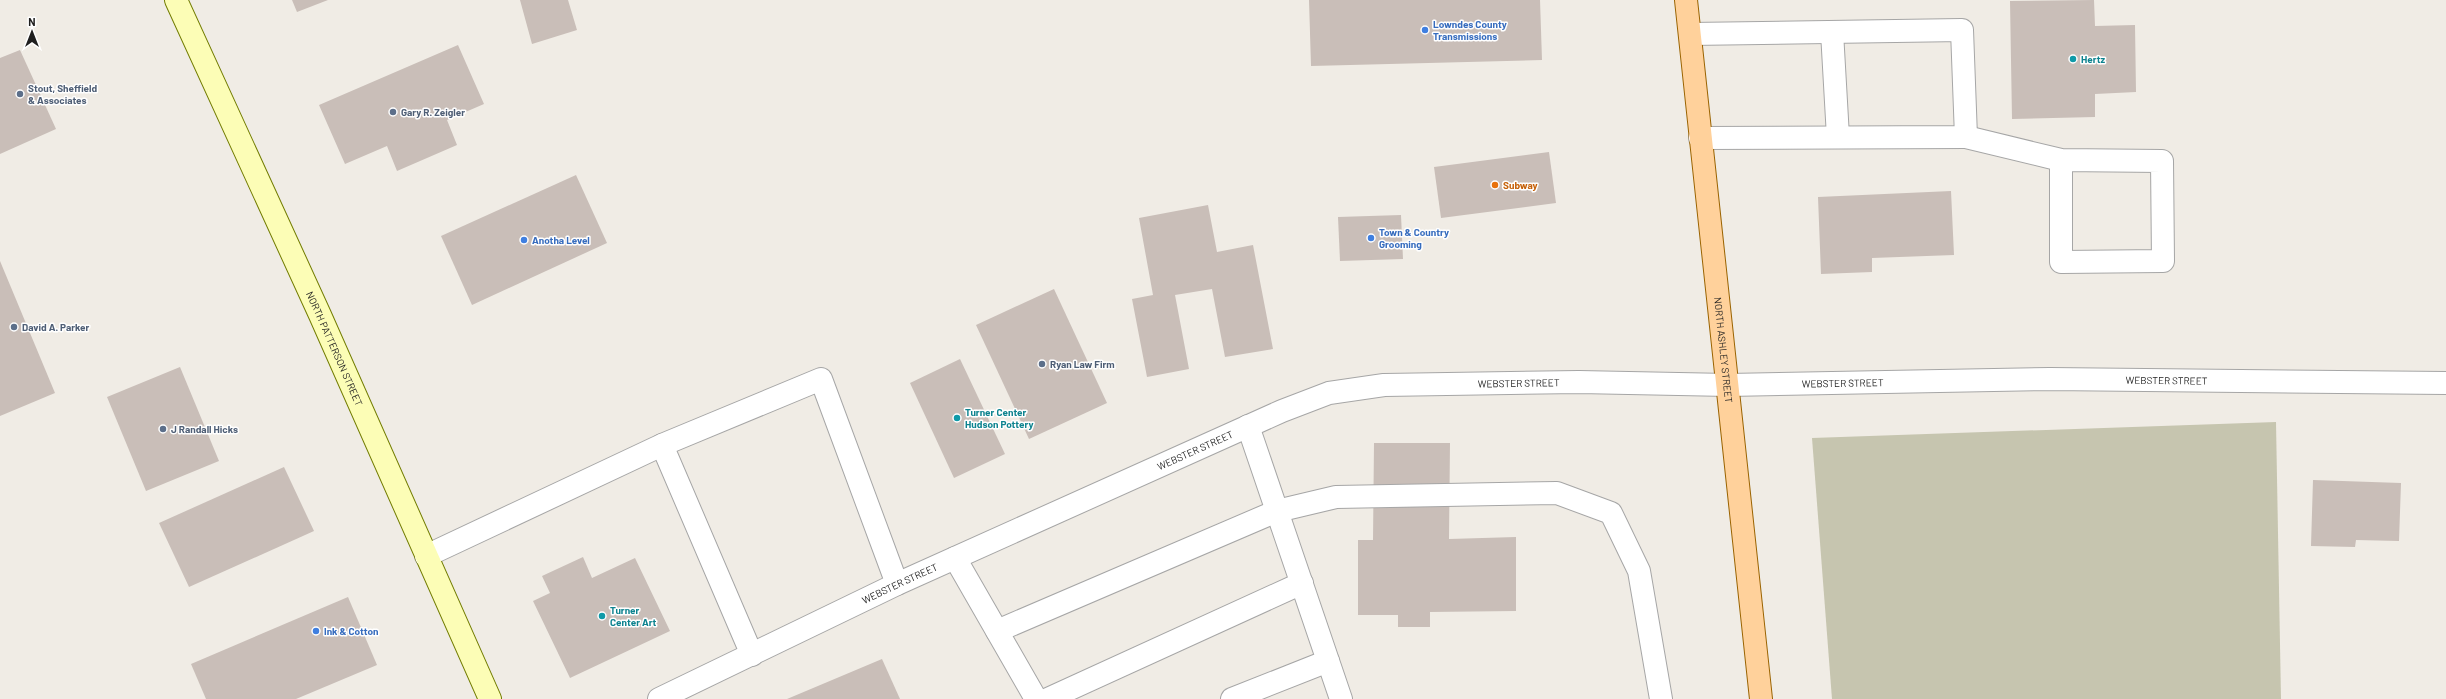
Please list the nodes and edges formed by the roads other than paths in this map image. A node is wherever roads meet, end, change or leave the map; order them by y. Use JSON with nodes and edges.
{"nodes":[{"id":1,"x":176,"y":0,"type":"edge"},
{"id":2,"x":1686,"y":0,"type":"edge"},
{"id":3,"x":1832,"y":32,"type":"junction"},
{"id":4,"x":1690,"y":34,"type":"junction"},
{"id":5,"x":1838,"y":137,"type":"junction"},
{"id":6,"x":1966,"y":137,"type":"junction"},
{"id":7,"x":1700,"y":138,"type":"junction"},
{"id":8,"x":2061,"y":160,"type":"junction"},
{"id":9,"x":2446,"y":382,"type":"edge"},
{"id":10,"x":1728,"y":385,"type":"junction"},
{"id":11,"x":1248,"y":426,"type":"junction"},
{"id":12,"x":662,"y":445,"type":"junction"},
{"id":13,"x":1277,"y":511,"type":"junction"},
{"id":14,"x":426,"y":556,"type":"junction"},
{"id":15,"x":955,"y":558,"type":"junction"},
{"id":16,"x":1302,"y":582,"type":"junction"},
{"id":17,"x":897,"y":584,"type":"junction"},
{"id":18,"x":997,"y":630,"type":"junction"},
{"id":19,"x":752,"y":654,"type":"junction"},
{"id":20,"x":1328,"y":661,"type":"junction"},
{"id":21,"x":490,"y":699,"type":"edge"},
{"id":22,"x":659,"y":699,"type":"edge"},
{"id":23,"x":1036,"y":699,"type":"edge"},
{"id":24,"x":1048,"y":699,"type":"edge"},
{"id":25,"x":1232,"y":699,"type":"edge"},
{"id":26,"x":1341,"y":699,"type":"edge"},
{"id":27,"x":1661,"y":699,"type":"edge"},
{"id":28,"x":1762,"y":699,"type":"edge"}],
"edges":[{"from":1,"to":14,"type":"main road","name":"NORTH PATTERSON STREET"},
{"from":2,"to":4,"type":"main road","name":"NORTH ASHLEY STREET"},
{"from":3,"to":4,"type":"street"},
{"from":3,"to":5,"type":"street"},
{"from":3,"to":6,"type":"street"},
{"from":4,"to":7,"type":"main road","name":"NORTH ASHLEY STREET"},
{"from":5,"to":6,"type":"street"},
{"from":5,"to":7,"type":"street"},
{"from":6,"to":8,"type":"street"},
{"from":7,"to":10,"type":"main road","name":"NORTH ASHLEY STREET"},
{"from":8,"to":8,"type":"street"},
{"from":9,"to":10,"type":"street","name":"WEBSTER STREET"},
{"from":10,"to":11,"type":"street","name":"WEBSTER STREET"},
{"from":10,"to":28,"type":"main road","name":"NORTH ASHLEY STREET"},
{"from":11,"to":13,"type":"street"},
{"from":11,"to":15,"type":"street","name":"WEBSTER STREET"},
{"from":12,"to":14,"type":"street"},
{"from":12,"to":17,"type":"street"},
{"from":12,"to":19,"type":"street"},
{"from":13,"to":16,"type":"street"},
{"from":13,"to":18,"type":"street"},
{"from":13,"to":27,"type":"street"},
{"from":14,"to":21,"type":"main road","name":"NORTH PATTERSON STREET"},
{"from":15,"to":17,"type":"street","name":"WEBSTER STREET"},
{"from":15,"to":18,"type":"street"},
{"from":16,"to":20,"type":"street"},
{"from":16,"to":24,"type":"street"},
{"from":17,"to":19,"type":"street","name":"WEBSTER STREET"},
{"from":18,"to":23,"type":"street"},
{"from":19,"to":22,"type":"street","name":"WEBSTER STREET"},
{"from":20,"to":25,"type":"street"},
{"from":20,"to":26,"type":"street"}]}
